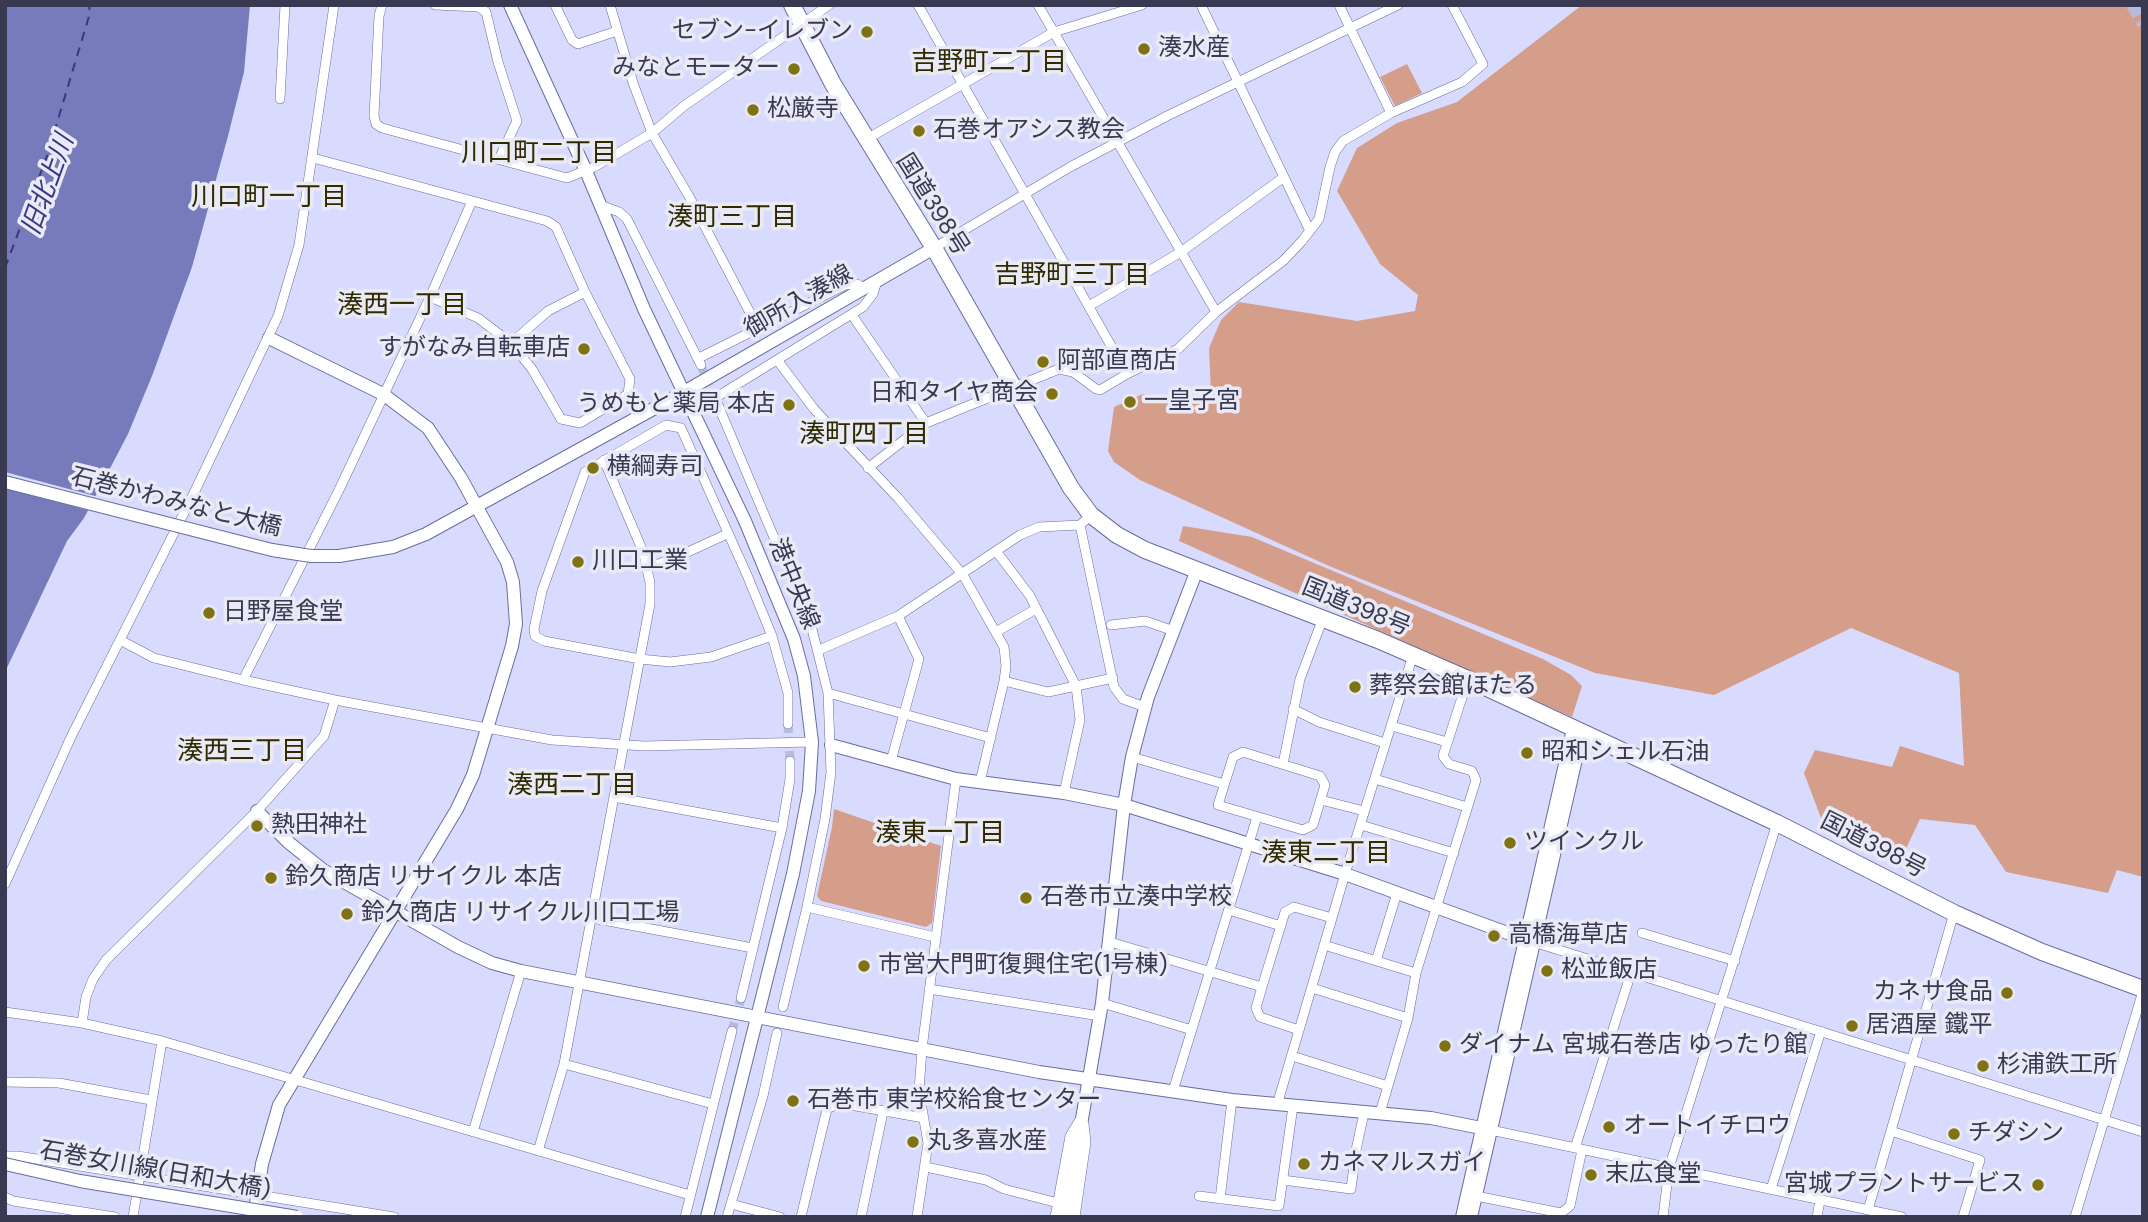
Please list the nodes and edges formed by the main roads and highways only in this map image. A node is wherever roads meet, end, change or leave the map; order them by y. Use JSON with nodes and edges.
{"nodes":[{"id":1,"x":792,"y":5,"type":"edge"},
{"id":2,"x":2143,"y":990,"type":"edge"}],
"edges":[{"from":1,"to":2,"type":"highway","name":"国道398号"}]}
